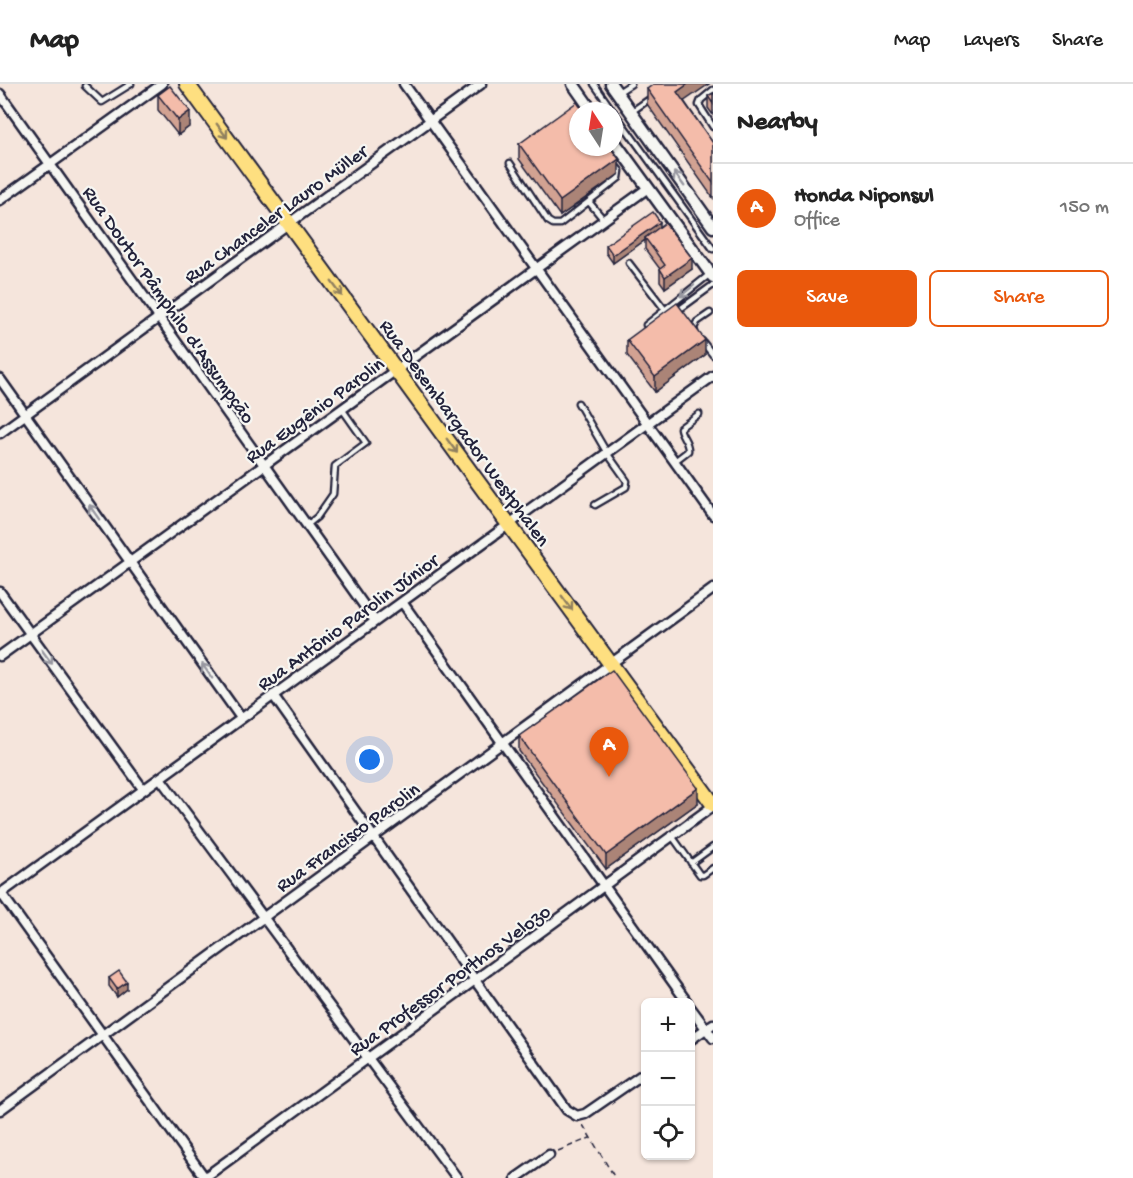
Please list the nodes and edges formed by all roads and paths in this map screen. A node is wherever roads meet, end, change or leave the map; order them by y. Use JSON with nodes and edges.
{"nodes":[{"id":1,"x":131,"y":84,"type":"edge"},
{"id":2,"x":162,"y":84,"type":"edge"},
{"id":3,"x":187,"y":84,"type":"edge"},
{"id":4,"x":404,"y":84,"type":"edge"},
{"id":5,"x":481,"y":84,"type":"edge"},
{"id":6,"x":573,"y":84,"type":"edge"},
{"id":7,"x":594,"y":84,"type":"edge"},
{"id":8,"x":631,"y":84,"type":"edge"},
{"id":9,"x":85,"y":86,"type":"dead end"},
{"id":10,"x":614,"y":88,"type":"edge"},
{"id":11,"x":713,"y":90,"type":"edge"},
{"id":12,"x":0,"y":94,"type":"edge"},
{"id":13,"x":654,"y":96,"type":"edge"},
{"id":14,"x":586,"y":102,"type":"edge"},
{"id":15,"x":607,"y":102,"type":"edge"},
{"id":16,"x":631,"y":112,"type":"junction"},
{"id":17,"x":430,"y":121,"type":"junction"},
{"id":18,"x":623,"y":124,"type":"edge"},
{"id":19,"x":713,"y":127,"type":"edge"},
{"id":20,"x":616,"y":156,"type":"edge"},
{"id":21,"x":619,"y":156,"type":"edge"},
{"id":22,"x":510,"y":163,"type":"dead end"},
{"id":23,"x":50,"y":164,"type":"junction"},
{"id":24,"x":648,"y":188,"type":"junction"},
{"id":25,"x":0,"y":200,"type":"edge"},
{"id":26,"x":589,"y":202,"type":"junction"},
{"id":27,"x":604,"y":220,"type":"junction"},
{"id":28,"x":289,"y":223,"type":"junction"},
{"id":29,"x":713,"y":226,"type":"edge"},
{"id":30,"x":713,"y":249,"type":"edge"},
{"id":31,"x":629,"y":263,"type":"dead end"},
{"id":32,"x":536,"y":269,"type":"junction"},
{"id":33,"x":712,"y":275,"type":"edge"},
{"id":34,"x":713,"y":285,"type":"edge"},
{"id":35,"x":664,"y":310,"type":"junction"},
{"id":36,"x":710,"y":314,"type":"dead end"},
{"id":37,"x":159,"y":317,"type":"junction"},
{"id":38,"x":646,"y":325,"type":"edge"},
{"id":39,"x":713,"y":356,"type":"edge"},
{"id":40,"x":396,"y":370,"type":"junction"},
{"id":41,"x":713,"y":376,"type":"edge"},
{"id":42,"x":0,"y":379,"type":"edge"},
{"id":43,"x":578,"y":403,"type":"dead end"},
{"id":44,"x":342,"y":409,"type":"junction"},
{"id":45,"x":699,"y":414,"type":"dead end"},
{"id":46,"x":25,"y":415,"type":"junction"},
{"id":47,"x":647,"y":423,"type":"junction"},
{"id":48,"x":0,"y":433,"type":"edge"},
{"id":49,"x":607,"y":453,"type":"junction"},
{"id":50,"x":675,"y":461,"type":"junction"},
{"id":51,"x":264,"y":465,"type":"junction"},
{"id":52,"x":596,"y":505,"type":"dead end"},
{"id":53,"x":713,"y":515,"type":"edge"},
{"id":54,"x":509,"y":524,"type":"junction"},
{"id":55,"x":306,"y":525,"type":"junction"},
{"id":56,"x":130,"y":562,"type":"junction"},
{"id":57,"x":713,"y":589,"type":"edge"},
{"id":58,"x":0,"y":592,"type":"edge"},
{"id":59,"x":402,"y":602,"type":"junction"},
{"id":60,"x":375,"y":621,"type":"junction"},
{"id":61,"x":30,"y":634,"type":"junction"},
{"id":62,"x":0,"y":656,"type":"edge"},
{"id":63,"x":611,"y":664,"type":"junction"},
{"id":64,"x":273,"y":695,"type":"junction"},
{"id":65,"x":241,"y":718,"type":"junction"},
{"id":66,"x":502,"y":743,"type":"junction"},
{"id":67,"x":160,"y":778,"type":"junction"},
{"id":68,"x":143,"y":789,"type":"junction"},
{"id":69,"x":713,"y":805,"type":"edge"},
{"id":70,"x":672,"y":836,"type":"junction"},
{"id":71,"x":374,"y":837,"type":"junction"},
{"id":72,"x":713,"y":847,"type":"edge"},
{"id":73,"x":691,"y":863,"type":"junction"},
{"id":74,"x":713,"y":868,"type":"edge"},
{"id":75,"x":604,"y":886,"type":"junction"},
{"id":76,"x":0,"y":893,"type":"edge"},
{"id":77,"x":263,"y":917,"type":"junction"},
{"id":78,"x":475,"y":980,"type":"junction"},
{"id":79,"x":684,"y":998,"type":"edge"},
{"id":80,"x":695,"y":1012,"type":"edge"},
{"id":81,"x":710,"y":1026,"type":"edge"},
{"id":82,"x":102,"y":1035,"type":"junction"},
{"id":83,"x":695,"y":1036,"type":"edge"},
{"id":84,"x":713,"y":1038,"type":"edge"},
{"id":85,"x":368,"y":1058,"type":"junction"},
{"id":86,"x":641,"y":1075,"type":"edge"},
{"id":87,"x":0,"y":1110,"type":"edge"},
{"id":88,"x":577,"y":1116,"type":"junction"},
{"id":89,"x":590,"y":1138,"type":"junction"},
{"id":90,"x":549,"y":1155,"type":"joint"},
{"id":91,"x":205,"y":1178,"type":"edge"},
{"id":92,"x":457,"y":1178,"type":"edge"},
{"id":93,"x":516,"y":1178,"type":"edge"},
{"id":94,"x":615,"y":1178,"type":"edge"}],
"edges":[{"from":1,"to":9,"type":"lane"},
{"from":2,"to":23,"type":"street"},
{"from":3,"to":28,"type":"main road","name":"Rua Desembargador Westphalen","one_way":true},
{"from":4,"to":17,"type":"street"},
{"from":5,"to":17,"type":"street","name":"Rua Chanceler Lauro Müller"},
{"from":6,"to":14,"type":"street"},
{"from":7,"to":15,"type":"lane"},
{"from":8,"to":10,"type":"lane"},
{"from":10,"to":16,"type":"street"},
{"from":11,"to":19,"type":"lane"},
{"from":12,"to":23,"type":"street","name":"Rua Doutor Pâmphilo d'Assumpção"},
{"from":13,"to":16,"type":"lane"},
{"from":29,"to":16,"type":"street","one_way":true},
{"from":17,"to":28,"type":"street","name":"Rua Chanceler Lauro Müller"},
{"from":17,"to":32,"type":"street"},
{"from":18,"to":30,"type":"lane"},
{"from":20,"to":26,"type":"lane"},
{"from":21,"to":24,"type":"street"},
{"from":22,"to":26,"type":"lane"},
{"from":23,"to":25,"type":"street"},
{"from":23,"to":37,"type":"street","name":"Rua Doutor Pâmphilo d'Assumpção"},
{"from":24,"to":27,"type":"street","name":"Rua Eugênio Parolin"},
{"from":24,"to":33,"type":"street"},
{"from":26,"to":27,"type":"lane"},
{"from":27,"to":32,"type":"street","name":"Rua Eugênio Parolin"},
{"from":28,"to":37,"type":"street","name":"Rua Chanceler Lauro Müller"},
{"from":28,"to":40,"type":"main road","name":"Rua Desembargador Westphalen","one_way":true},
{"from":31,"to":35,"type":"lane"},
{"from":32,"to":40,"type":"street","name":"Rua Eugênio Parolin"},
{"from":32,"to":47,"type":"street"},
{"from":33,"to":35,"type":"lane","one_way":true},
{"from":34,"to":35,"type":"lane"},
{"from":35,"to":38,"type":"lane"},
{"from":36,"to":39,"type":"lane"},
{"from":37,"to":46,"type":"street","name":"Rua Chanceler Lauro Müller"},
{"from":37,"to":51,"type":"street","name":"Rua Doutor Pâmphilo d'Assumpção"},
{"from":40,"to":44,"type":"street","name":"Rua Eugênio Parolin"},
{"from":40,"to":54,"type":"main road","name":"Rua Desembargador Westphalen","one_way":true},
{"from":41,"to":47,"type":"street","name":"Rua Antônio Parolin Júnior"},
{"from":42,"to":46,"type":"street"},
{"from":43,"to":49,"type":"lane"},
{"from":44,"to":51,"type":"street","name":"Rua Eugênio Parolin"},
{"from":44,"to":55,"type":"lane"},
{"from":45,"to":50,"type":"lane"},
{"from":46,"to":48,"type":"street","name":"Rua Chanceler Lauro Müller"},
{"from":56,"to":46,"type":"street","one_way":true},
{"from":47,"to":49,"type":"street","name":"Rua Antônio Parolin Júnior"},
{"from":47,"to":50,"type":"street"},
{"from":49,"to":52,"type":"lane"},
{"from":49,"to":54,"type":"street","name":"Rua Antônio Parolin Júnior"},
{"from":50,"to":53,"type":"street"},
{"from":51,"to":55,"type":"street","name":"Rua Doutor Pâmphilo d'Assumpção"},
{"from":51,"to":56,"type":"street","name":"Rua Eugênio Parolin"},
{"from":54,"to":59,"type":"street","name":"Rua Antônio Parolin Júnior"},
{"from":54,"to":63,"type":"main road","name":"Rua Desembargador Westphalen","one_way":true},
{"from":55,"to":60,"type":"street","name":"Rua Doutor Pâmphilo d'Assumpção"},
{"from":56,"to":61,"type":"street","name":"Rua Eugênio Parolin"},
{"from":65,"to":56,"type":"street","one_way":true},
{"from":57,"to":63,"type":"street","name":"Rua Francisco Parolin"},
{"from":58,"to":61,"type":"street"},
{"from":59,"to":60,"type":"street","name":"Rua Antônio Parolin Júnior"},
{"from":59,"to":66,"type":"street"},
{"from":60,"to":64,"type":"street","name":"Rua Antônio Parolin Júnior"},
{"from":61,"to":62,"type":"street","name":"Rua Eugênio Parolin"},
{"from":61,"to":68,"type":"street","one_way":true},
{"from":63,"to":66,"type":"street","name":"Rua Francisco Parolin"},
{"from":63,"to":69,"type":"main road","name":"Rua Desembargador Westphalen"},
{"from":64,"to":65,"type":"street","name":"Rua Antônio Parolin Júnior"},
{"from":64,"to":71,"type":"street"},
{"from":65,"to":67,"type":"street","name":"Rua Antônio Parolin Júnior"},
{"from":66,"to":71,"type":"street","name":"Rua Francisco Parolin"},
{"from":66,"to":75,"type":"street"},
{"from":67,"to":68,"type":"street","name":"Rua Antônio Parolin Júnior"},
{"from":67,"to":77,"type":"street"},
{"from":68,"to":76,"type":"street","name":"Rua Antônio Parolin Júnior"},
{"from":69,"to":70,"type":"street","name":"Rua Professor Porthos Velozo"},
{"from":70,"to":73,"type":"lane"},
{"from":70,"to":75,"type":"street","name":"Rua Professor Porthos Velozo"},
{"from":71,"to":77,"type":"street","name":"Rua Francisco Parolin"},
{"from":71,"to":78,"type":"street"},
{"from":72,"to":73,"type":"lane"},
{"from":73,"to":74,"type":"lane"},
{"from":75,"to":78,"type":"street","name":"Rua Professor Porthos Velozo"},
{"from":75,"to":79,"type":"street"},
{"from":76,"to":82,"type":"street"},
{"from":77,"to":82,"type":"street","name":"Rua Francisco Parolin"},
{"from":77,"to":85,"type":"street"},
{"from":78,"to":85,"type":"street","name":"Rua Professor Porthos Velozo"},
{"from":78,"to":88,"type":"street"},
{"from":80,"to":81,"type":"street"},
{"from":81,"to":83,"type":"street"},
{"from":81,"to":84,"type":"street"},
{"from":82,"to":87,"type":"street","name":"Rua Francisco Parolin"},
{"from":82,"to":91,"type":"street"},
{"from":85,"to":91,"type":"street","name":"Rua Professor Porthos Velozo"},
{"from":85,"to":92,"type":"street"},
{"from":86,"to":88,"type":"street"},
{"from":88,"to":89,"type":"path"},
{"from":89,"to":90,"type":"path"},
{"from":89,"to":94,"type":"path"},
{"from":90,"to":93,"type":"street"}]}
